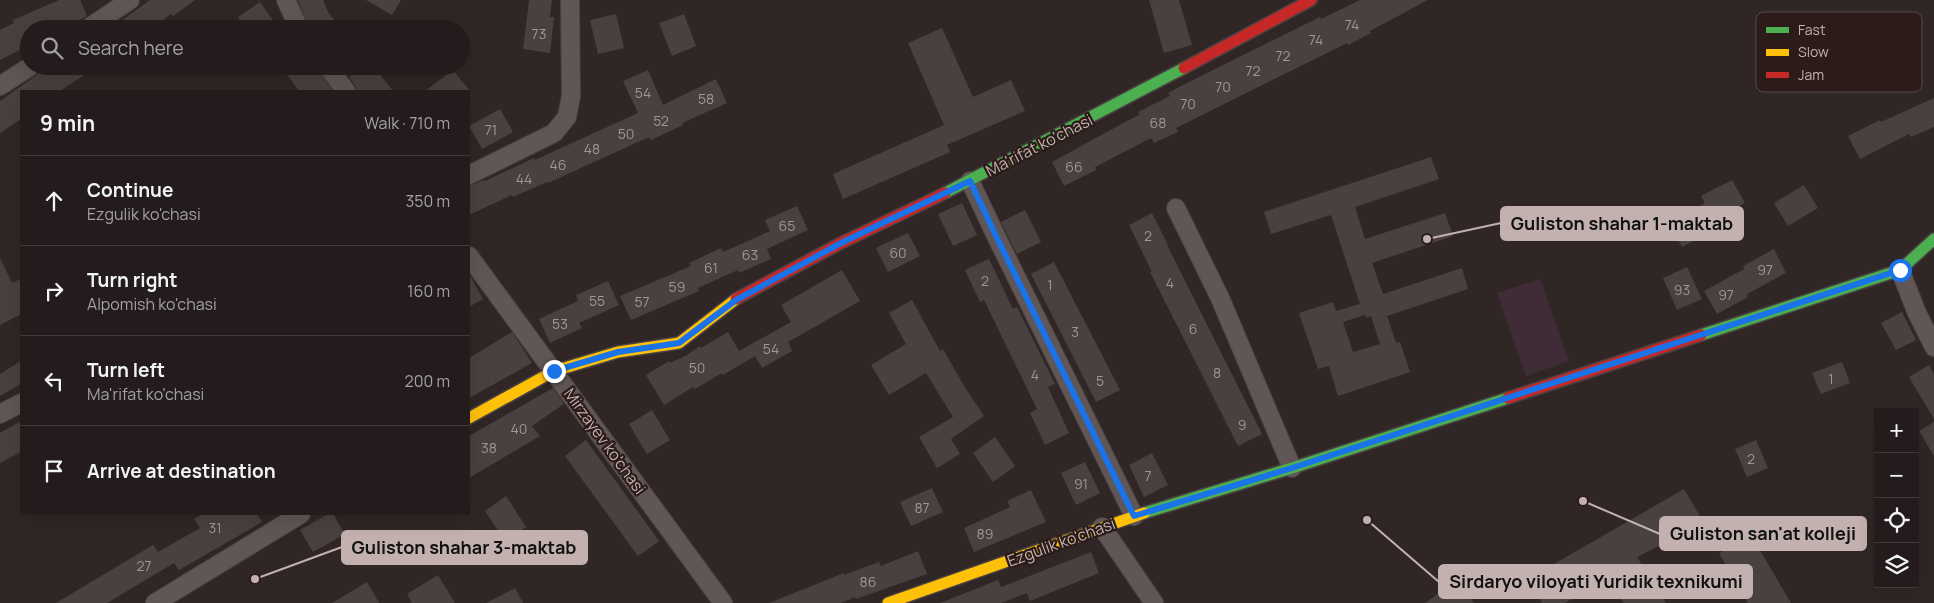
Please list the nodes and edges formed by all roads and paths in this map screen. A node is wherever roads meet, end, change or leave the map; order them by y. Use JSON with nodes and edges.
{"nodes":[{"id":1,"x":130,"y":0,"type":"edge"},
{"id":2,"x":286,"y":0,"type":"edge"},
{"id":3,"x":570,"y":0,"type":"edge"},
{"id":4,"x":1311,"y":0,"type":"edge"},
{"id":5,"x":101,"y":20,"type":"edge"},
{"id":6,"x":295,"y":20,"type":"edge"},
{"id":7,"x":20,"y":73,"type":"edge"},
{"id":8,"x":334,"y":75,"type":"edge"},
{"id":9,"x":0,"y":86,"type":"edge"},
{"id":10,"x":345,"y":90,"type":"edge"},
{"id":11,"x":470,"y":174,"type":"edge"},
{"id":12,"x":970,"y":181,"type":"junction"},
{"id":13,"x":1176,"y":208,"type":"dead end"},
{"id":14,"x":1934,"y":239,"type":"edge"},
{"id":15,"x":470,"y":257,"type":"edge"},
{"id":16,"x":1900,"y":270,"type":"junction"},
{"id":17,"x":1934,"y":347,"type":"edge"},
{"id":18,"x":554,"y":371,"type":"junction"},
{"id":19,"x":20,"y":404,"type":"edge"},
{"id":20,"x":0,"y":414,"type":"edge"},
{"id":21,"x":470,"y":417,"type":"edge"},
{"id":22,"x":1292,"y":468,"type":"junction"},
{"id":23,"x":299,"y":515,"type":"edge"},
{"id":24,"x":1134,"y":516,"type":"junction"},
{"id":25,"x":1102,"y":527,"type":"junction"},
{"id":26,"x":156,"y":603,"type":"edge"},
{"id":27,"x":723,"y":603,"type":"edge"},
{"id":28,"x":888,"y":603,"type":"edge"},
{"id":29,"x":1154,"y":603,"type":"edge"}],
"edges":[{"from":1,"to":5,"type":"street"},
{"from":2,"to":6,"type":"street"},
{"from":3,"to":11,"type":"street"},
{"from":4,"to":12,"type":"street","name":"Ma'rifat ko'chasi"},
{"from":7,"to":9,"type":"street"},
{"from":8,"to":10,"type":"street"},
{"from":12,"to":18,"type":"street","name":"Ma'rifat ko'chasi"},
{"from":12,"to":24,"type":"street"},
{"from":13,"to":22,"type":"street"},
{"from":14,"to":16,"type":"street","name":"Ezgulik ko'chasi"},
{"from":15,"to":18,"type":"street","name":"Mirzayev ko'chasi"},
{"from":16,"to":17,"type":"street"},
{"from":16,"to":22,"type":"street","name":"Ezgulik ko'chasi"},
{"from":18,"to":21,"type":"street","name":"Ma'rifat ko'chasi"},
{"from":18,"to":27,"type":"street","name":"Mirzayev ko'chasi"},
{"from":19,"to":20,"type":"street"},
{"from":22,"to":24,"type":"street","name":"Ezgulik ko'chasi"},
{"from":23,"to":26,"type":"street"},
{"from":24,"to":25,"type":"street","name":"Ezgulik ko'chasi"},
{"from":25,"to":28,"type":"street","name":"Ezgulik ko'chasi"},
{"from":25,"to":29,"type":"street"}]}
